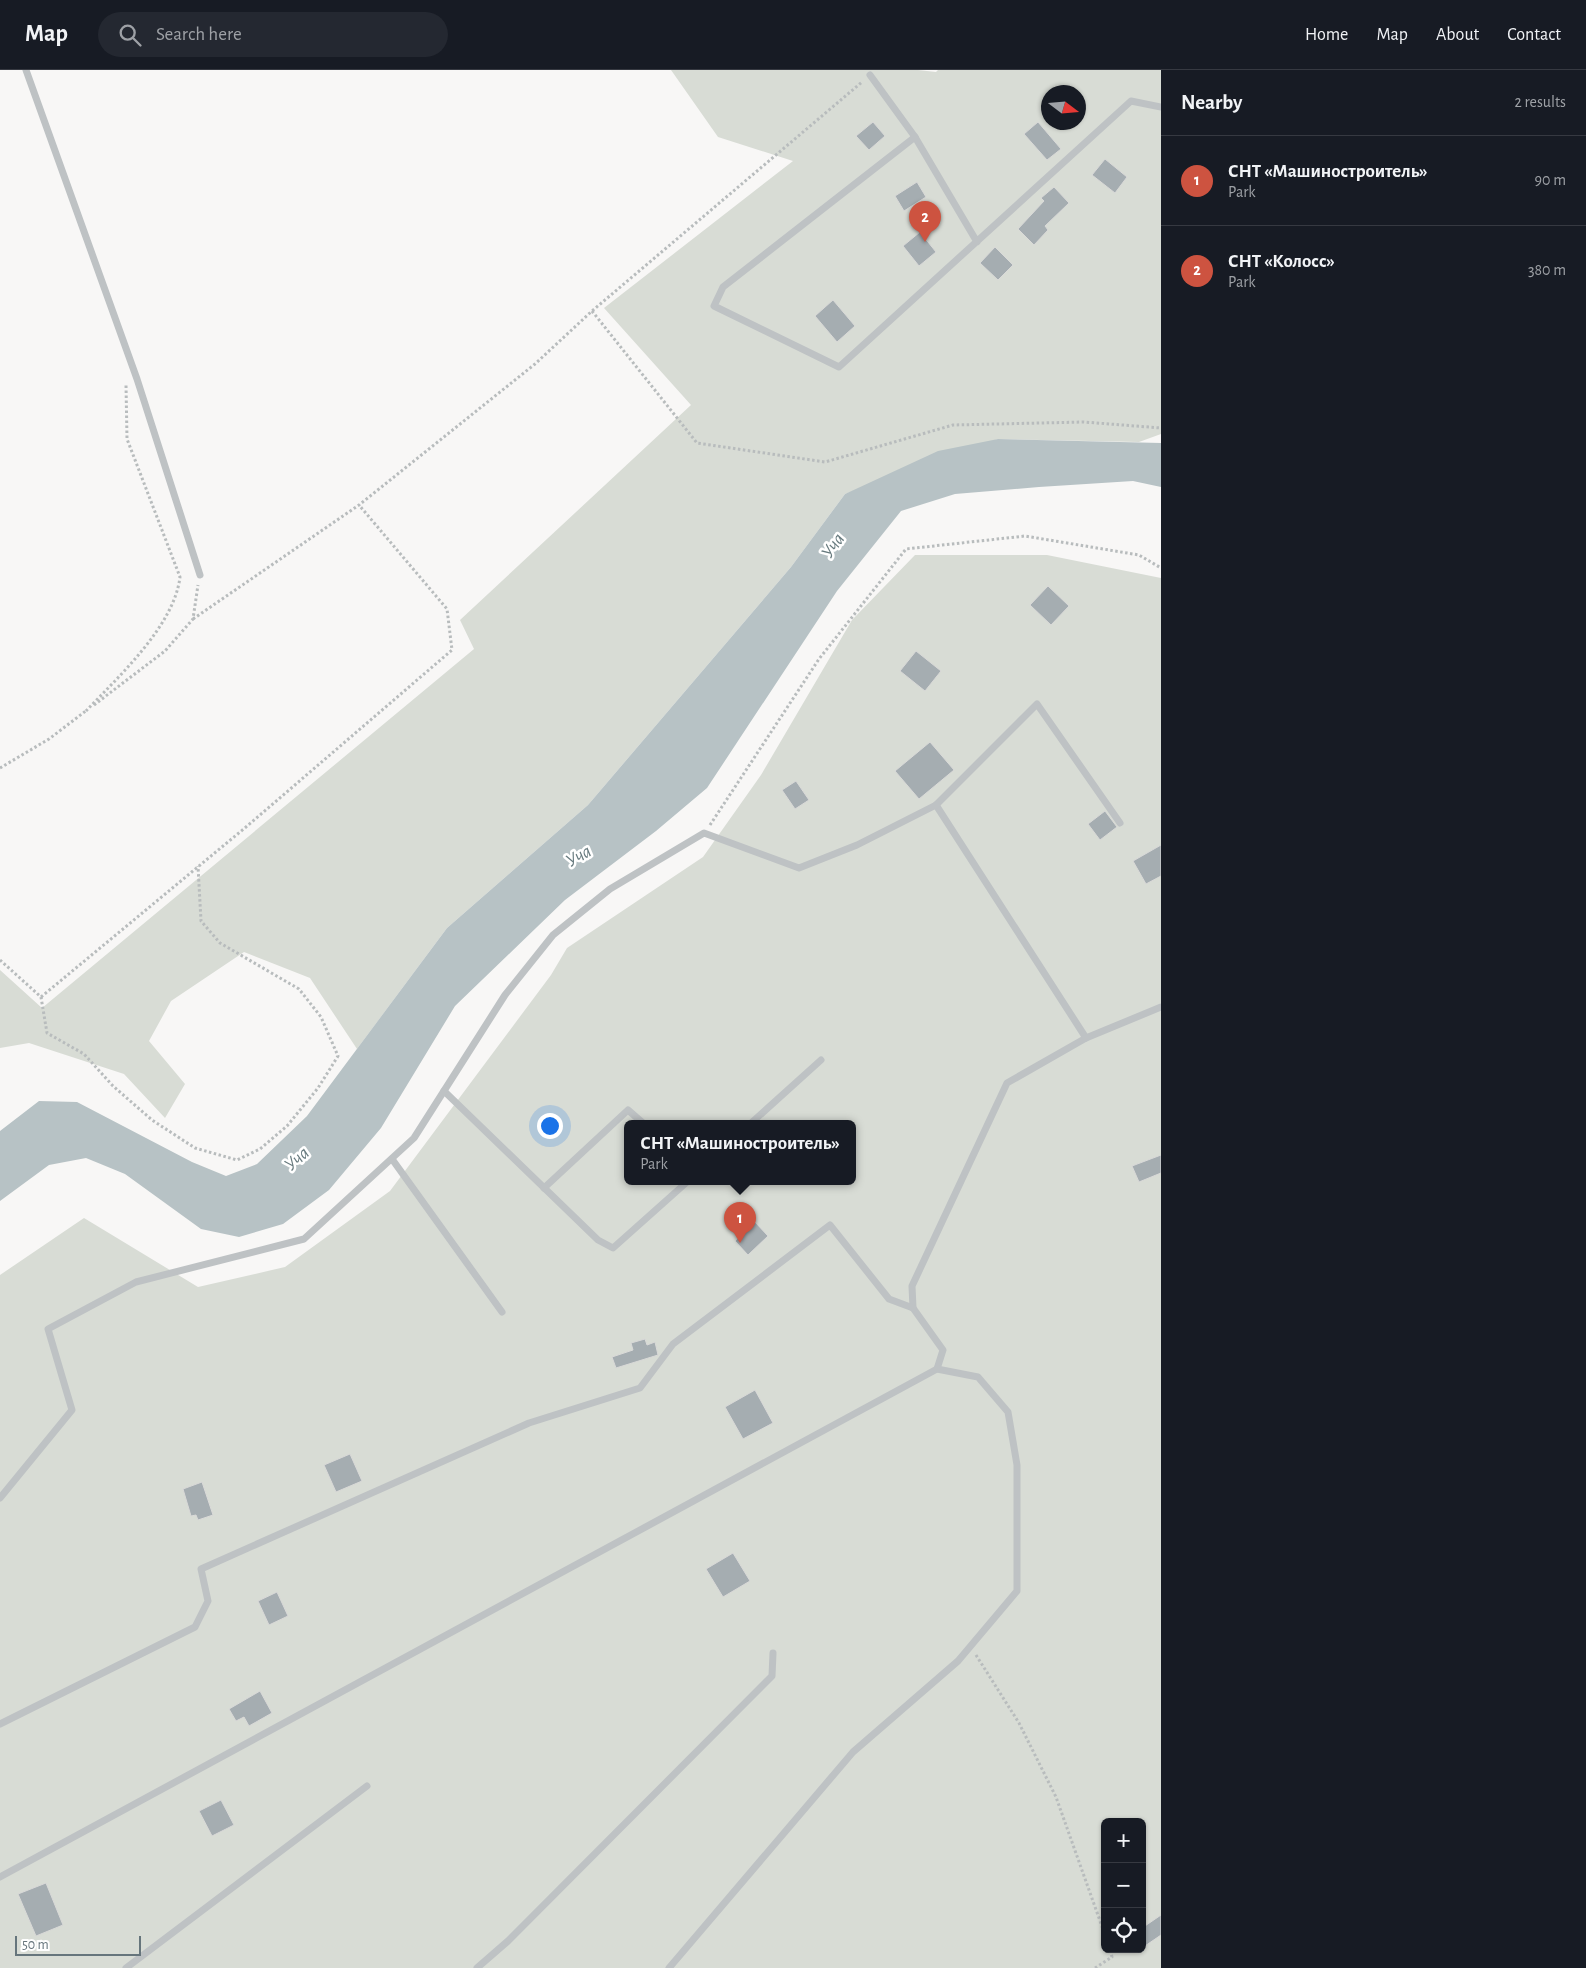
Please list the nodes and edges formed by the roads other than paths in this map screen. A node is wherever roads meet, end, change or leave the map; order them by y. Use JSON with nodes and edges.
{"nodes":[{"id":1,"x":26,"y":70,"type":"edge"},
{"id":2,"x":870,"y":74,"type":"road end"},
{"id":3,"x":1161,"y":107,"type":"edge"},
{"id":4,"x":914,"y":137,"type":"junction"},
{"id":5,"x":977,"y":242,"type":"junction"},
{"id":6,"x":200,"y":575,"type":"road end"},
{"id":7,"x":936,"y":805,"type":"junction"},
{"id":8,"x":1120,"y":823,"type":"dead end"},
{"id":9,"x":1161,"y":1007,"type":"edge"},
{"id":10,"x":1086,"y":1038,"type":"junction"},
{"id":11,"x":821,"y":1060,"type":"dead end"},
{"id":12,"x":444,"y":1090,"type":"junction"},
{"id":13,"x":639,"y":1120,"type":"edge"},
{"id":14,"x":754,"y":1120,"type":"edge"},
{"id":15,"x":392,"y":1159,"type":"junction"},
{"id":16,"x":684,"y":1185,"type":"edge"},
{"id":17,"x":544,"y":1188,"type":"junction"},
{"id":18,"x":913,"y":1308,"type":"junction"},
{"id":19,"x":502,"y":1312,"type":"dead end"},
{"id":20,"x":937,"y":1369,"type":"junction"},
{"id":21,"x":0,"y":1498,"type":"edge"},
{"id":22,"x":773,"y":1653,"type":"dead end"},
{"id":23,"x":0,"y":1724,"type":"edge"},
{"id":24,"x":368,"y":1786,"type":"dead end"},
{"id":25,"x":0,"y":1876,"type":"edge"},
{"id":26,"x":126,"y":1968,"type":"edge"},
{"id":27,"x":477,"y":1968,"type":"edge"},
{"id":28,"x":669,"y":1968,"type":"edge"}],
"edges":[{"from":1,"to":6,"type":"lane"},
{"from":2,"to":4,"type":"lane"},
{"from":3,"to":5,"type":"lane"},
{"from":4,"to":5,"type":"lane"},
{"from":4,"to":5,"type":"lane"},
{"from":7,"to":8,"type":"lane"},
{"from":7,"to":10,"type":"lane"},
{"from":7,"to":12,"type":"lane"},
{"from":9,"to":10,"type":"lane"},
{"from":10,"to":18,"type":"lane"},
{"from":11,"to":14,"type":"lane"},
{"from":12,"to":15,"type":"lane"},
{"from":12,"to":17,"type":"lane"},
{"from":13,"to":17,"type":"lane"},
{"from":15,"to":19,"type":"lane"},
{"from":15,"to":21,"type":"lane"},
{"from":16,"to":17,"type":"lane"},
{"from":18,"to":20,"type":"lane"},
{"from":18,"to":23,"type":"lane"},
{"from":20,"to":25,"type":"lane"},
{"from":20,"to":28,"type":"lane"},
{"from":22,"to":27,"type":"lane"},
{"from":24,"to":26,"type":"lane"}]}
